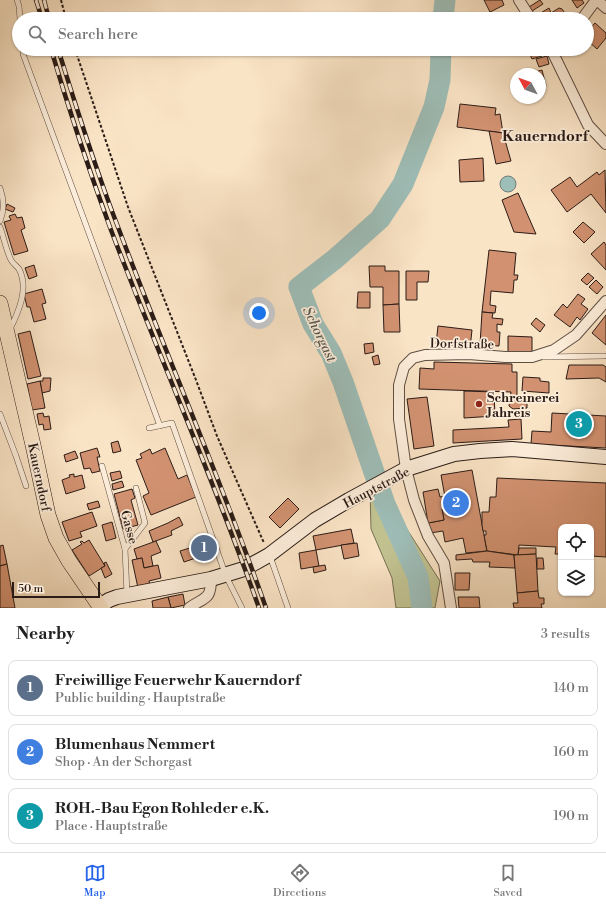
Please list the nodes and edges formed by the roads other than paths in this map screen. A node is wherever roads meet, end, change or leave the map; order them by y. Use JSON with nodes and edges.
{"nodes":[{"id":1,"x":17,"y":0,"type":"edge"},
{"id":2,"x":519,"y":0,"type":"edge"},
{"id":3,"x":597,"y":0,"type":"edge"},
{"id":4,"x":606,"y":8,"type":"edge"},
{"id":5,"x":19,"y":12,"type":"edge"},
{"id":6,"x":527,"y":12,"type":"edge"},
{"id":7,"x":588,"y":12,"type":"edge"},
{"id":8,"x":25,"y":56,"type":"edge"},
{"id":9,"x":557,"y":56,"type":"edge"},
{"id":10,"x":606,"y":144,"type":"edge"},
{"id":11,"x":0,"y":188,"type":"edge"},
{"id":12,"x":0,"y":221,"type":"edge"},
{"id":13,"x":0,"y":227,"type":"edge"},
{"id":14,"x":606,"y":302,"type":"edge"},
{"id":15,"x":0,"y":303,"type":"edge"},
{"id":16,"x":8,"y":333,"type":"junction"},
{"id":17,"x":604,"y":356,"type":"dead end"},
{"id":18,"x":532,"y":357,"type":"junction"},
{"id":19,"x":0,"y":414,"type":"edge"},
{"id":20,"x":160,"y":426,"type":"junction"},
{"id":21,"x":149,"y":428,"type":"dead end"},
{"id":22,"x":606,"y":457,"type":"edge"},
{"id":23,"x":102,"y":466,"type":"dead end"},
{"id":24,"x":406,"y":469,"type":"junction"},
{"id":25,"x":26,"y":486,"type":"dead end"},
{"id":26,"x":136,"y":488,"type":"dead end"},
{"id":27,"x":125,"y":549,"type":"junction"},
{"id":28,"x":269,"y":555,"type":"junction"},
{"id":29,"x":226,"y":576,"type":"junction"},
{"id":30,"x":212,"y":579,"type":"junction"},
{"id":31,"x":127,"y":595,"type":"junction"},
{"id":32,"x":101,"y":607,"type":"edge"},
{"id":33,"x":189,"y":608,"type":"edge"},
{"id":34,"x":242,"y":608,"type":"edge"},
{"id":35,"x":288,"y":608,"type":"edge"},
{"id":36,"x":451,"y":608,"type":"edge"}],
"edges":[{"from":1,"to":5,"type":"lane"},
{"from":2,"to":6,"type":"street"},
{"from":3,"to":4,"type":"street"},
{"from":3,"to":7,"type":"street"},
{"from":8,"to":20,"type":"lane"},
{"from":9,"to":10,"type":"street"},
{"from":11,"to":12,"type":"lane"},
{"from":13,"to":16,"type":"lane"},
{"from":14,"to":18,"type":"street","name":"Dorfstraße"},
{"from":15,"to":16,"type":"main road","name":"Kauerndorf"},
{"from":16,"to":32,"type":"main road","name":"Kauerndorf"},
{"from":17,"to":18,"type":"lane"},
{"from":18,"to":24,"type":"street","name":"Dorfstraße"},
{"from":19,"to":25,"type":"lane","name":"Kauerndorf"},
{"from":20,"to":21,"type":"lane"},
{"from":20,"to":29,"type":"lane"},
{"from":22,"to":24,"type":"main road","name":"Hauptstraße"},
{"from":23,"to":27,"type":"lane","name":"Gasse"},
{"from":24,"to":28,"type":"main road","name":"Hauptstraße"},
{"from":24,"to":36,"type":"street","name":"Dorfstraße"},
{"from":26,"to":27,"type":"lane"},
{"from":27,"to":31,"type":"lane","name":"Gasse"},
{"from":28,"to":29,"type":"main road","name":"Hauptstraße"},
{"from":28,"to":35,"type":"lane"},
{"from":29,"to":30,"type":"main road","name":"Hauptstraße"},
{"from":29,"to":34,"type":"lane"},
{"from":30,"to":31,"type":"main road","name":"Hauptstraße"},
{"from":30,"to":33,"type":"street"},
{"from":31,"to":32,"type":"main road","name":"Hauptstraße"}]}
